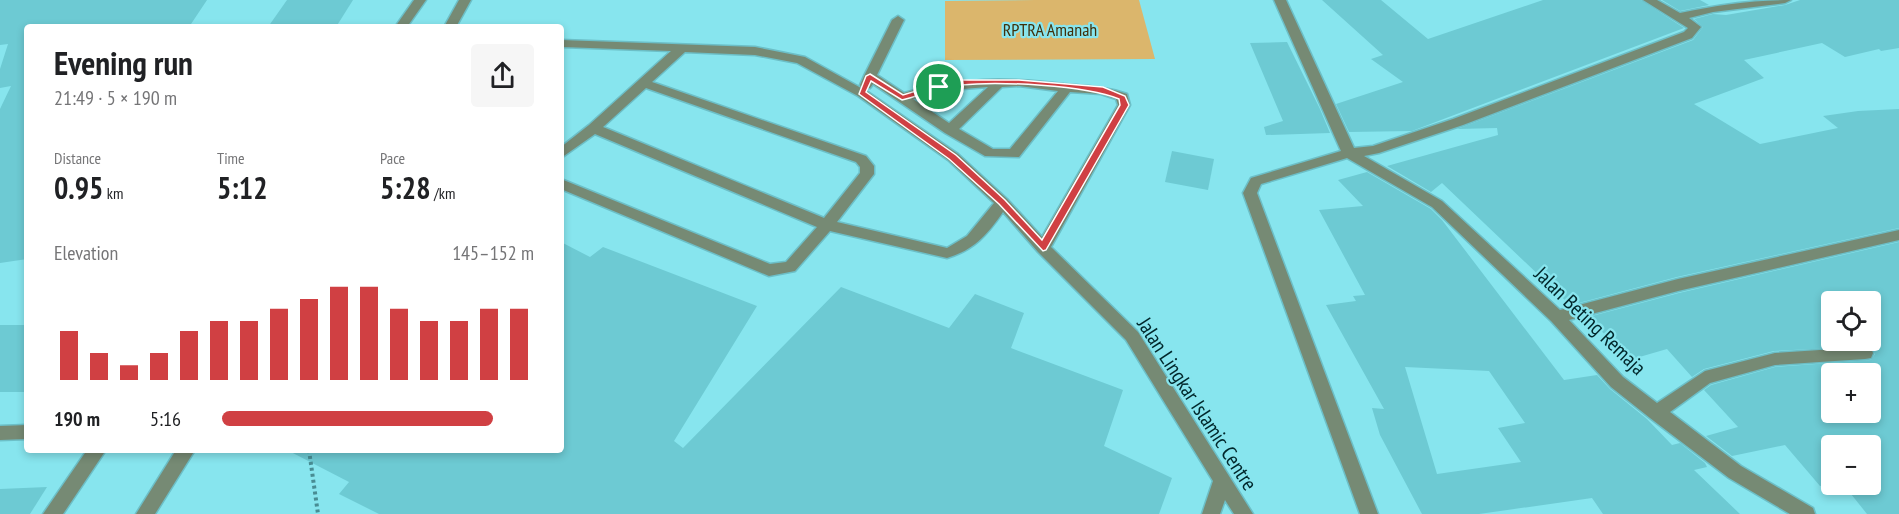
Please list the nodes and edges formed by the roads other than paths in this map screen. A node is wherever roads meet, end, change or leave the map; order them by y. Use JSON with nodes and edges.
{"nodes":[{"id":1,"x":420,"y":0,"type":"edge"},
{"id":2,"x":465,"y":0,"type":"edge"},
{"id":3,"x":1280,"y":0,"type":"edge"},
{"id":4,"x":1649,"y":0,"type":"edge"},
{"id":5,"x":1785,"y":0,"type":"edge"},
{"id":6,"x":1680,"y":17,"type":"junction"},
{"id":7,"x":898,"y":20,"type":"dead end"},
{"id":8,"x":403,"y":24,"type":"edge"},
{"id":9,"x":452,"y":24,"type":"edge"},
{"id":10,"x":564,"y":43,"type":"edge"},
{"id":11,"x":683,"y":47,"type":"junction"},
{"id":12,"x":870,"y":76,"type":"junction"},
{"id":13,"x":644,"y":83,"type":"junction"},
{"id":14,"x":999,"y":83,"type":"junction"},
{"id":15,"x":1067,"y":88,"type":"junction"},
{"id":16,"x":862,"y":93,"type":"junction"},
{"id":17,"x":902,"y":98,"type":"junction"},
{"id":18,"x":594,"y":128,"type":"junction"},
{"id":19,"x":951,"y":130,"type":"junction"},
{"id":20,"x":564,"y":152,"type":"edge"},
{"id":21,"x":1349,"y":153,"type":"junction"},
{"id":22,"x":564,"y":185,"type":"edge"},
{"id":23,"x":1002,"y":202,"type":"junction"},
{"id":24,"x":827,"y":225,"type":"junction"},
{"id":25,"x":1899,"y":235,"type":"edge"},
{"id":26,"x":1043,"y":248,"type":"junction"},
{"id":27,"x":1557,"y":317,"type":"junction"},
{"id":28,"x":1865,"y":353,"type":"dead end"},
{"id":29,"x":1656,"y":413,"type":"junction"},
{"id":30,"x":24,"y":432,"type":"edge"},
{"id":31,"x":0,"y":433,"type":"edge"},
{"id":32,"x":95,"y":453,"type":"edge"},
{"id":33,"x":184,"y":453,"type":"edge"},
{"id":34,"x":1222,"y":482,"type":"junction"},
{"id":35,"x":52,"y":514,"type":"edge"},
{"id":36,"x":145,"y":514,"type":"edge"},
{"id":37,"x":1211,"y":514,"type":"edge"},
{"id":38,"x":1244,"y":514,"type":"edge"},
{"id":39,"x":1369,"y":514,"type":"edge"},
{"id":40,"x":1806,"y":514,"type":"edge"}],
"edges":[{"from":1,"to":8,"type":"street"},
{"from":2,"to":9,"type":"street"},
{"from":3,"to":21,"type":"street"},
{"from":4,"to":6,"type":"street"},
{"from":5,"to":6,"type":"street"},
{"from":6,"to":21,"type":"street"},
{"from":7,"to":12,"type":"street"},
{"from":10,"to":11,"type":"street","name":"Jalan Lingkar Islamic Centre"},
{"from":11,"to":13,"type":"street"},
{"from":11,"to":16,"type":"street","name":"Jalan Lingkar Islamic Centre"},
{"from":12,"to":16,"type":"street"},
{"from":12,"to":17,"type":"street"},
{"from":13,"to":18,"type":"street"},
{"from":13,"to":24,"type":"street"},
{"from":14,"to":15,"type":"street"},
{"from":14,"to":17,"type":"street"},
{"from":14,"to":19,"type":"street"},
{"from":15,"to":19,"type":"street"},
{"from":15,"to":26,"type":"street"},
{"from":16,"to":23,"type":"street","name":"Jalan Lingkar Islamic Centre"},
{"from":17,"to":19,"type":"street"},
{"from":18,"to":20,"type":"street"},
{"from":18,"to":24,"type":"street"},
{"from":21,"to":27,"type":"street","name":"Jalan Beting Remaja"},
{"from":21,"to":39,"type":"street"},
{"from":22,"to":24,"type":"street"},
{"from":23,"to":24,"type":"street"},
{"from":23,"to":26,"type":"street","name":"Jalan Lingkar Islamic Centre"},
{"from":25,"to":27,"type":"street"},
{"from":26,"to":34,"type":"street","name":"Jalan Lingkar Islamic Centre"},
{"from":27,"to":29,"type":"street","name":"Jalan Beting Remaja"},
{"from":28,"to":29,"type":"street"},
{"from":29,"to":40,"type":"street","name":"Jalan Beting Remaja"},
{"from":30,"to":31,"type":"street"},
{"from":32,"to":35,"type":"street"},
{"from":33,"to":36,"type":"street"},
{"from":34,"to":37,"type":"street"},
{"from":34,"to":38,"type":"street","name":"Jalan Lingkar Islamic Centre"}]}
